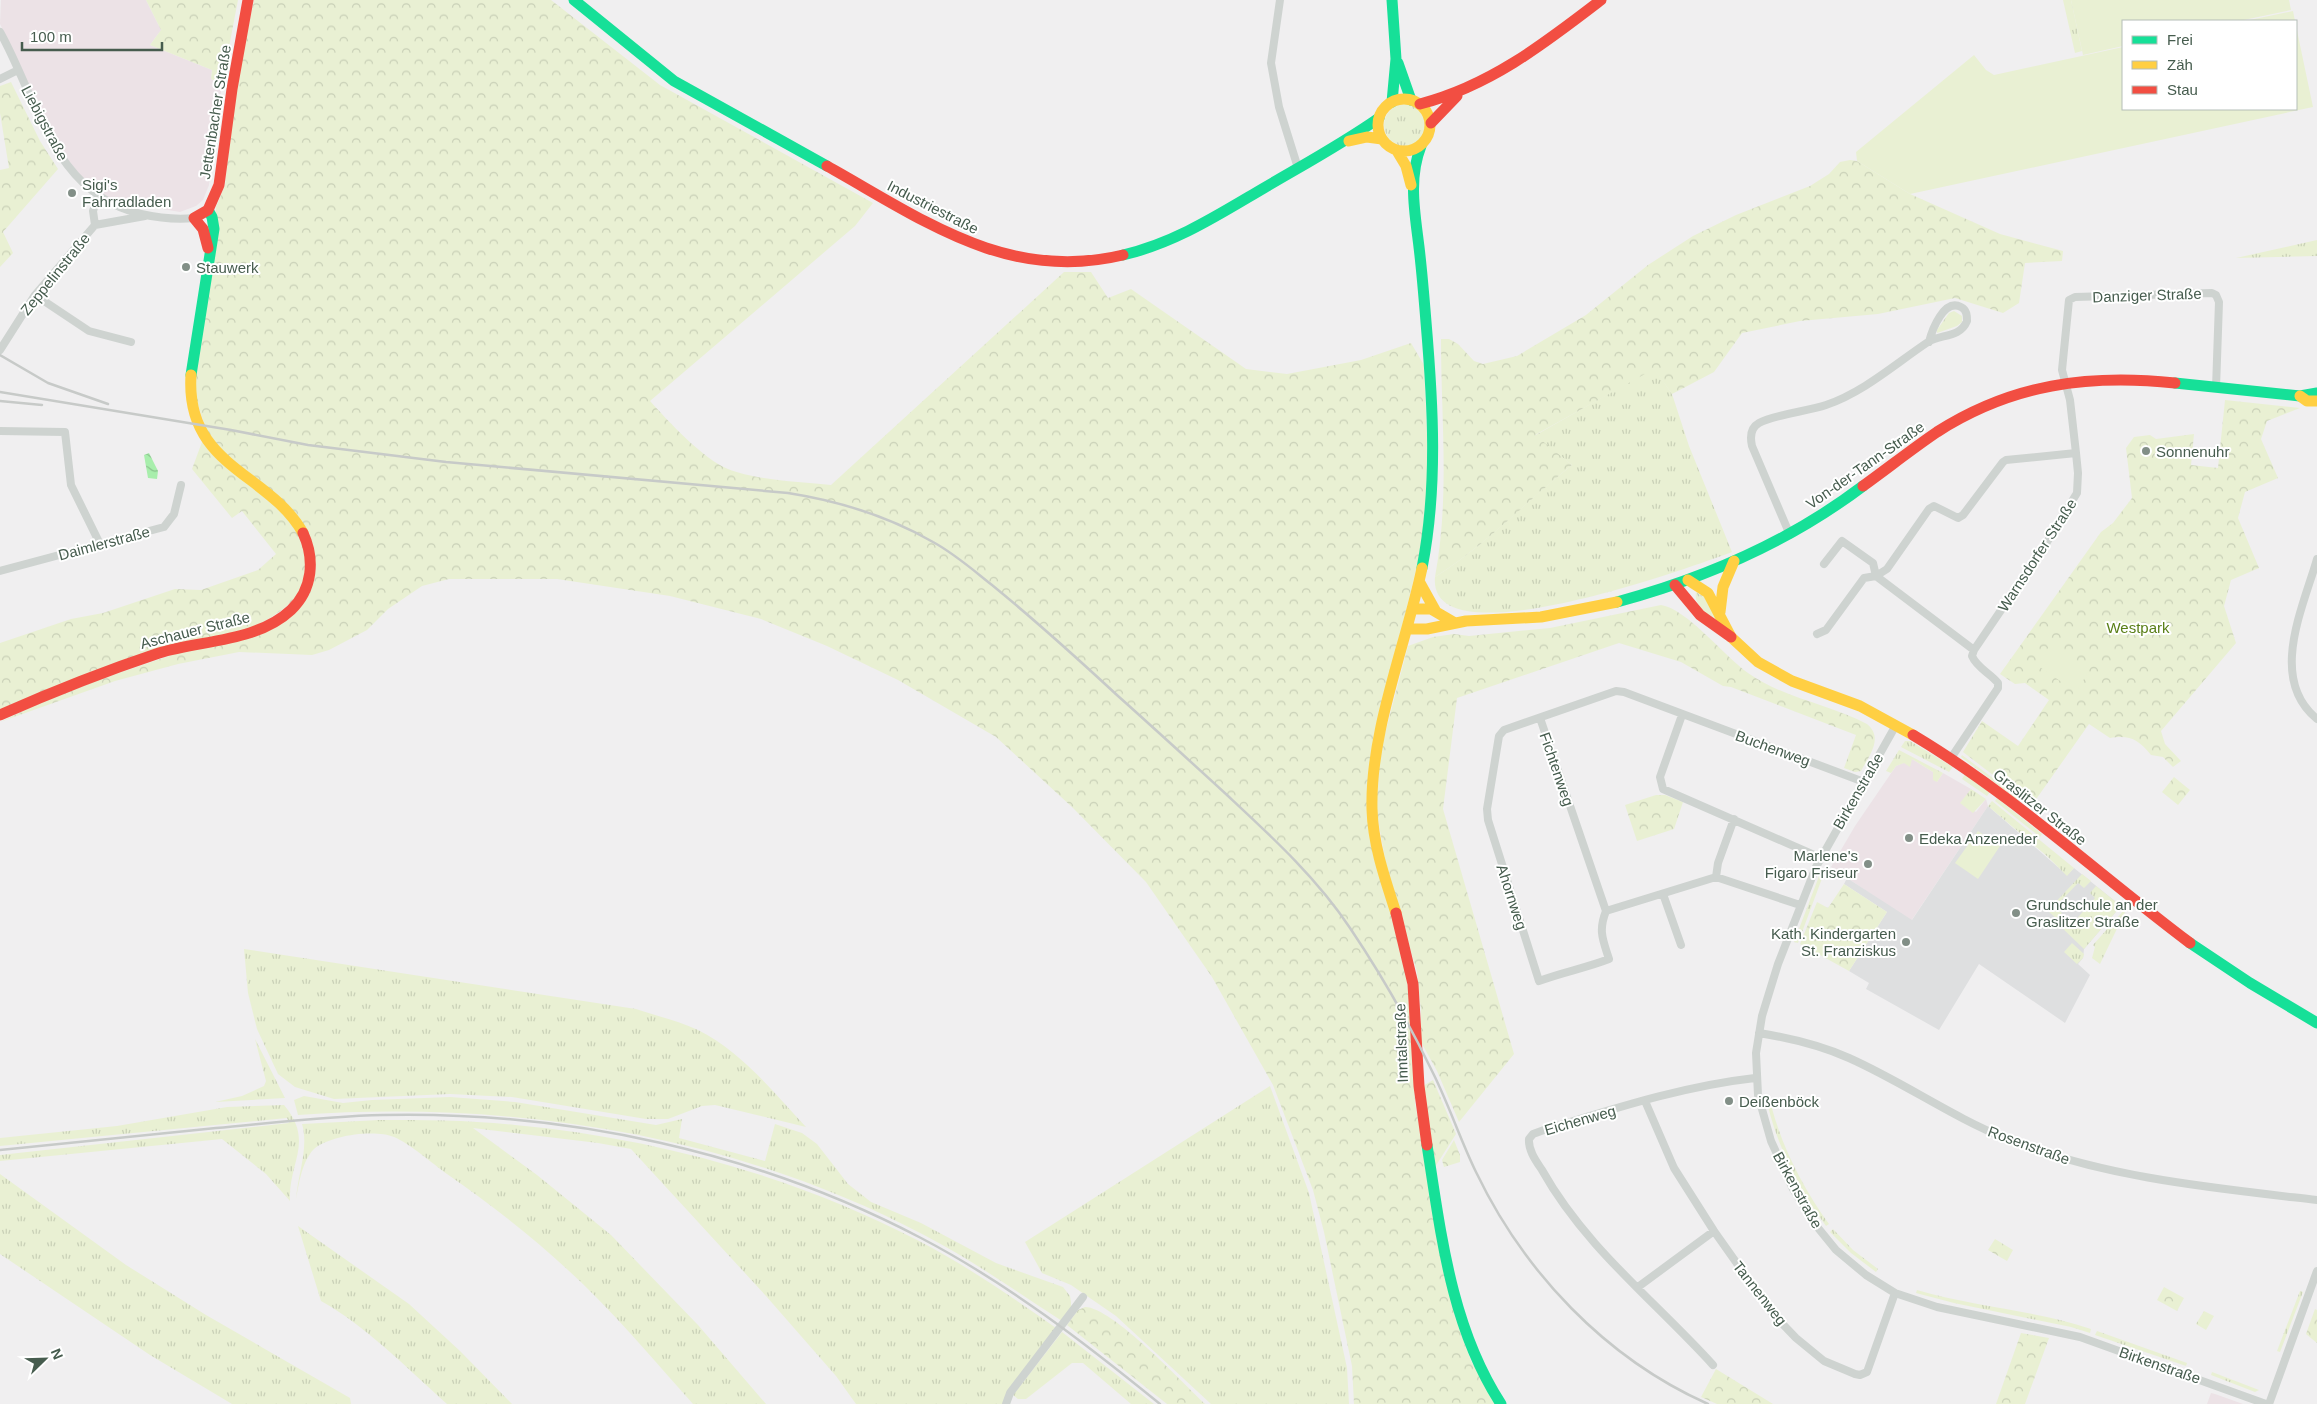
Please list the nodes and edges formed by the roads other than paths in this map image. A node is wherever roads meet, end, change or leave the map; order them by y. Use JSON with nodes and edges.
{"nodes":[{"id":1,"x":248,"y":0,"type":"edge"},
{"id":2,"x":574,"y":0,"type":"edge"},
{"id":3,"x":1280,"y":0,"type":"edge"},
{"id":4,"x":1392,"y":0,"type":"edge"},
{"id":5,"x":1600,"y":0,"type":"edge"},
{"id":6,"x":0,"y":32,"type":"edge"},
{"id":7,"x":1396,"y":59,"type":"junction"},
{"id":8,"x":18,"y":70,"type":"junction"},
{"id":9,"x":0,"y":79,"type":"edge"},
{"id":10,"x":1460,"y":93,"type":"junction"},
{"id":11,"x":1392,"y":102,"type":"junction"},
{"id":12,"x":1416,"y":102,"type":"junction"},
{"id":13,"x":1379,"y":118,"type":"junction"},
{"id":14,"x":1431,"y":123,"type":"junction"},
{"id":15,"x":1382,"y":139,"type":"junction"},
{"id":16,"x":1338,"y":145,"type":"junction"},
{"id":17,"x":1421,"y":146,"type":"junction"},
{"id":18,"x":1397,"y":151,"type":"junction"},
{"id":19,"x":1298,"y":168,"type":"junction"},
{"id":20,"x":98,"y":196,"type":"junction"},
{"id":21,"x":1414,"y":204,"type":"junction"},
{"id":22,"x":208,"y":210,"type":"junction"},
{"id":23,"x":148,"y":215,"type":"junction"},
{"id":24,"x":194,"y":218,"type":"junction"},
{"id":25,"x":95,"y":225,"type":"junction"},
{"id":26,"x":209,"y":252,"type":"junction"},
{"id":27,"x":35,"y":295,"type":"junction"},
{"id":28,"x":131,"y":342,"type":"dead end"},
{"id":29,"x":1929,"y":342,"type":"junction"},
{"id":30,"x":0,"y":350,"type":"edge"},
{"id":31,"x":2066,"y":383,"type":"junction"},
{"id":32,"x":2216,"y":388,"type":"junction"},
{"id":33,"x":2317,"y":393,"type":"edge"},
{"id":34,"x":2300,"y":396,"type":"junction"},
{"id":35,"x":2317,"y":401,"type":"edge"},
{"id":36,"x":0,"y":430,"type":"edge"},
{"id":37,"x":2076,"y":453,"type":"junction"},
{"id":38,"x":181,"y":485,"type":"dead end"},
{"id":39,"x":1790,"y":535,"type":"junction"},
{"id":40,"x":100,"y":544,"type":"junction"},
{"id":41,"x":2317,"y":559,"type":"edge"},
{"id":42,"x":1734,"y":562,"type":"junction"},
{"id":43,"x":1824,"y":564,"type":"dead end"},
{"id":44,"x":0,"y":571,"type":"edge"},
{"id":45,"x":1876,"y":576,"type":"junction"},
{"id":46,"x":1688,"y":580,"type":"junction"},
{"id":47,"x":1420,"y":583,"type":"junction"},
{"id":48,"x":1675,"y":585,"type":"junction"},
{"id":49,"x":1414,"y":609,"type":"junction"},
{"id":50,"x":1435,"y":610,"type":"junction"},
{"id":51,"x":1720,"y":614,"type":"junction"},
{"id":52,"x":1455,"y":623,"type":"junction"},
{"id":53,"x":1408,"y":629,"type":"junction"},
{"id":54,"x":1817,"y":634,"type":"dead end"},
{"id":55,"x":1731,"y":637,"type":"junction"},
{"id":56,"x":1974,"y":650,"type":"junction"},
{"id":57,"x":0,"y":715,"type":"edge"},
{"id":58,"x":1682,"y":715,"type":"junction"},
{"id":59,"x":1540,"y":718,"type":"junction"},
{"id":60,"x":2317,"y":719,"type":"edge"},
{"id":61,"x":1896,"y":725,"type":"junction"},
{"id":62,"x":1951,"y":758,"type":"junction"},
{"id":63,"x":1864,"y":782,"type":"junction"},
{"id":64,"x":1734,"y":819,"type":"junction"},
{"id":65,"x":1821,"y":858,"type":"junction"},
{"id":66,"x":1716,"y":877,"type":"junction"},
{"id":67,"x":1664,"y":894,"type":"junction"},
{"id":68,"x":1800,"y":906,"type":"junction"},
{"id":69,"x":1606,"y":911,"type":"junction"},
{"id":70,"x":1681,"y":945,"type":"dead end"},
{"id":71,"x":2317,"y":1023,"type":"edge"},
{"id":72,"x":1759,"y":1033,"type":"junction"},
{"id":73,"x":1755,"y":1078,"type":"junction"},
{"id":74,"x":1645,"y":1101,"type":"junction"},
{"id":75,"x":2317,"y":1200,"type":"edge"},
{"id":76,"x":1714,"y":1231,"type":"junction"},
{"id":77,"x":2317,"y":1271,"type":"edge"},
{"id":78,"x":1638,"y":1287,"type":"junction"},
{"id":79,"x":1895,"y":1293,"type":"junction"},
{"id":80,"x":1083,"y":1297,"type":"dead end"},
{"id":81,"x":1713,"y":1366,"type":"dead end"},
{"id":82,"x":1006,"y":1404,"type":"edge"},
{"id":83,"x":1501,"y":1404,"type":"edge"},
{"id":84,"x":2267,"y":1404,"type":"edge"}],
"edges":[{"from":1,"to":22,"type":"street","name":"Jettenbacher Straße"},
{"from":2,"to":19,"type":"street","name":"Industriestraße"},
{"from":3,"to":19,"type":"street"},
{"from":4,"to":7,"type":"street"},
{"from":5,"to":10,"type":"street"},
{"from":6,"to":8,"type":"street","name":"Liebigstraße"},
{"from":7,"to":11,"type":"street"},
{"from":7,"to":12,"type":"street"},
{"from":8,"to":9,"type":"street"},
{"from":8,"to":20,"type":"street","name":"Liebigstraße"},
{"from":10,"to":12,"type":"street"},
{"from":10,"to":14,"type":"street"},
{"from":11,"to":12,"type":"street"},
{"from":11,"to":13,"type":"street"},
{"from":12,"to":14,"type":"street"},
{"from":13,"to":15,"type":"street"},
{"from":13,"to":16,"type":"street","name":"Industriestraße"},
{"from":14,"to":17,"type":"street"},
{"from":15,"to":16,"type":"street","name":"Industriestraße"},
{"from":15,"to":18,"type":"street"},
{"from":16,"to":19,"type":"street","name":"Industriestraße"},
{"from":17,"to":18,"type":"street"},
{"from":17,"to":21,"type":"street"},
{"from":18,"to":21,"type":"street"},
{"from":20,"to":23,"type":"street","name":"Liebigstraße"},
{"from":20,"to":25,"type":"street","name":"Zeppelinstraße"},
{"from":21,"to":47,"type":"street","name":"Inntalstraße"},
{"from":22,"to":24,"type":"street"},
{"from":22,"to":26,"type":"street","name":"Aschauer Straße"},
{"from":23,"to":24,"type":"street","name":"Liebigstraße"},
{"from":23,"to":25,"type":"street","name":"Zeppelinstraße"},
{"from":24,"to":26,"type":"street","name":"Aschauer Straße"},
{"from":25,"to":27,"type":"street","name":"Zeppelinstraße"},
{"from":26,"to":57,"type":"street","name":"Aschauer Straße"},
{"from":27,"to":28,"type":"street"},
{"from":27,"to":30,"type":"street","name":"Zeppelinstraße"},
{"from":29,"to":29,"type":"street"},
{"from":29,"to":39,"type":"street"},
{"from":31,"to":32,"type":"street","name":"Von-der-Tann-Straße"},
{"from":31,"to":32,"type":"street","name":"Danziger Straße"},
{"from":31,"to":37,"type":"street","name":"Warnsdorfer Straße"},
{"from":31,"to":39,"type":"street","name":"Von-der-Tann-Straße"},
{"from":32,"to":34,"type":"street","name":"Von-der-Tann-Straße"},
{"from":33,"to":34,"type":"street","name":"Von-der-Tann-Straße"},
{"from":34,"to":35,"type":"street","name":"Von-der-Tann-Straße"},
{"from":36,"to":40,"type":"street"},
{"from":37,"to":45,"type":"street"},
{"from":37,"to":56,"type":"street","name":"Warnsdorfer Straße"},
{"from":38,"to":40,"type":"street","name":"Daimlerstraße"},
{"from":39,"to":42,"type":"street","name":"Von-der-Tann-Straße"},
{"from":40,"to":44,"type":"street","name":"Daimlerstraße"},
{"from":41,"to":60,"type":"street"},
{"from":42,"to":46,"type":"street","name":"Von-der-Tann-Straße"},
{"from":42,"to":51,"type":"street"},
{"from":43,"to":45,"type":"street"},
{"from":45,"to":54,"type":"street"},
{"from":45,"to":56,"type":"street"},
{"from":46,"to":48,"type":"street","name":"Von-der-Tann-Straße"},
{"from":46,"to":51,"type":"street","name":"Graslitzer Straße"},
{"from":47,"to":49,"type":"street","name":"Inntalstraße"},
{"from":47,"to":50,"type":"street"},
{"from":48,"to":52,"type":"street","name":"Von-der-Tann-Straße"},
{"from":48,"to":55,"type":"street","name":"Graslitzer Straße"},
{"from":49,"to":50,"type":"street"},
{"from":49,"to":53,"type":"street","name":"Inntalstraße"},
{"from":50,"to":52,"type":"street"},
{"from":51,"to":55,"type":"street","name":"Graslitzer Straße"},
{"from":52,"to":53,"type":"street","name":"Von-der-Tann-Straße"},
{"from":53,"to":83,"type":"street","name":"Inntalstraße"},
{"from":55,"to":61,"type":"street","name":"Graslitzer Straße"},
{"from":56,"to":62,"type":"street"},
{"from":58,"to":59,"type":"street","name":"Fichtenweg"},
{"from":58,"to":63,"type":"street","name":"Buchenweg"},
{"from":58,"to":64,"type":"street"},
{"from":59,"to":69,"type":"street","name":"Fichtenweg"},
{"from":59,"to":69,"type":"street","name":"Ahornweg"},
{"from":61,"to":62,"type":"street","name":"Graslitzer Straße"},
{"from":61,"to":63,"type":"street","name":"Birkenstraße"},
{"from":62,"to":71,"type":"street","name":"Graslitzer Straße"},
{"from":63,"to":65,"type":"street","name":"Birkenstraße"},
{"from":64,"to":65,"type":"street"},
{"from":64,"to":66,"type":"street"},
{"from":65,"to":68,"type":"street","name":"Birkenstraße"},
{"from":66,"to":67,"type":"street"},
{"from":66,"to":68,"type":"street"},
{"from":67,"to":69,"type":"street"},
{"from":67,"to":70,"type":"street"},
{"from":68,"to":72,"type":"street","name":"Birkenstraße"},
{"from":72,"to":73,"type":"street","name":"Birkenstraße"},
{"from":72,"to":75,"type":"street","name":"Rosenstraße"},
{"from":73,"to":74,"type":"street","name":"Eichenweg"},
{"from":73,"to":79,"type":"street","name":"Birkenstraße"},
{"from":74,"to":76,"type":"street","name":"Tannenweg"},
{"from":74,"to":78,"type":"street","name":"Eichenweg"},
{"from":76,"to":78,"type":"street"},
{"from":76,"to":79,"type":"street","name":"Tannenweg"},
{"from":77,"to":84,"type":"street"},
{"from":78,"to":81,"type":"street","name":"Eichenweg"},
{"from":79,"to":84,"type":"street","name":"Birkenstraße"},
{"from":80,"to":82,"type":"street"}]}
